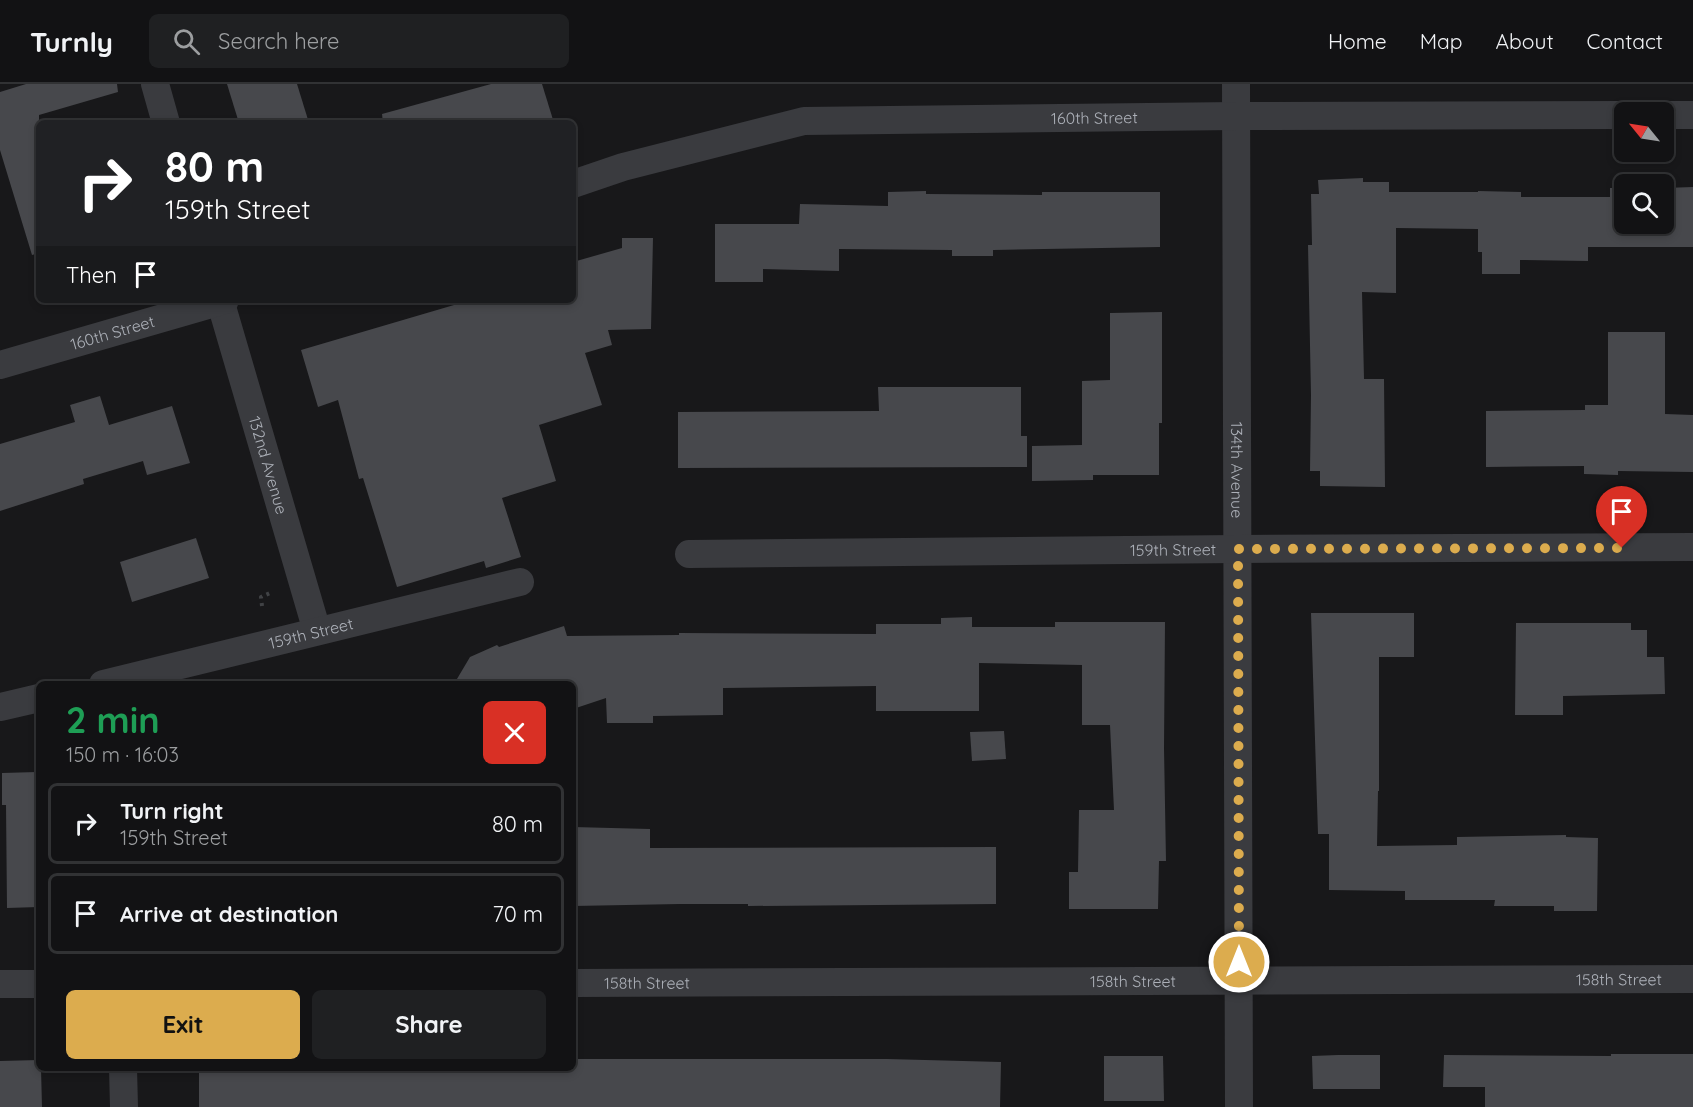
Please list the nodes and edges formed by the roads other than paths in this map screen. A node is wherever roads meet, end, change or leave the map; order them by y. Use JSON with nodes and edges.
{"nodes":[{"id":1,"x":154,"y":84,"type":"edge"},
{"id":2,"x":1236,"y":84,"type":"edge"},
{"id":3,"x":1614,"y":115,"type":"edge"},
{"id":4,"x":1674,"y":115,"type":"edge"},
{"id":5,"x":1693,"y":115,"type":"edge"},
{"id":6,"x":1236,"y":116,"type":"junction"},
{"id":7,"x":165,"y":120,"type":"edge"},
{"id":8,"x":576,"y":183,"type":"edge"},
{"id":9,"x":215,"y":303,"type":"edge"},
{"id":10,"x":223,"y":303,"type":"edge"},
{"id":11,"x":0,"y":365,"type":"edge"},
{"id":12,"x":1693,"y":547,"type":"edge"},
{"id":13,"x":1238,"y":549,"type":"junction"},
{"id":14,"x":689,"y":554,"type":"dead end"},
{"id":15,"x":520,"y":582,"type":"dead end"},
{"id":16,"x":317,"y":631,"type":"junction"},
{"id":17,"x":122,"y":681,"type":"edge"},
{"id":18,"x":36,"y":699,"type":"edge"},
{"id":19,"x":0,"y":706,"type":"edge"},
{"id":20,"x":1693,"y":979,"type":"edge"},
{"id":21,"x":1239,"y":981,"type":"junction"},
{"id":22,"x":576,"y":983,"type":"edge"},
{"id":23,"x":0,"y":984,"type":"edge"},
{"id":24,"x":36,"y":984,"type":"edge"},
{"id":25,"x":123,"y":1071,"type":"edge"},
{"id":26,"x":124,"y":1107,"type":"edge"},
{"id":27,"x":1239,"y":1107,"type":"edge"}],
"edges":[{"from":1,"to":7,"type":"street"},
{"from":2,"to":6,"type":"street","name":"134th Avenue"},
{"from":3,"to":6,"type":"street","name":"160th Street"},
{"from":4,"to":5,"type":"street"},
{"from":6,"to":8,"type":"street","name":"160th Street"},
{"from":6,"to":13,"type":"street","name":"134th Avenue"},
{"from":9,"to":11,"type":"street","name":"160th Street"},
{"from":10,"to":16,"type":"street","name":"132nd Avenue"},
{"from":12,"to":13,"type":"street","name":"159th Street"},
{"from":13,"to":14,"type":"street","name":"159th Street"},
{"from":13,"to":21,"type":"street","name":"134th Avenue"},
{"from":15,"to":16,"type":"street","name":"159th Street"},
{"from":16,"to":17,"type":"street","name":"159th Street"},
{"from":18,"to":19,"type":"street"},
{"from":20,"to":21,"type":"street","name":"158th Street"},
{"from":21,"to":22,"type":"street","name":"158th Street"},
{"from":21,"to":27,"type":"street","name":"134th Avenue"},
{"from":23,"to":24,"type":"street"},
{"from":25,"to":26,"type":"street"}]}
